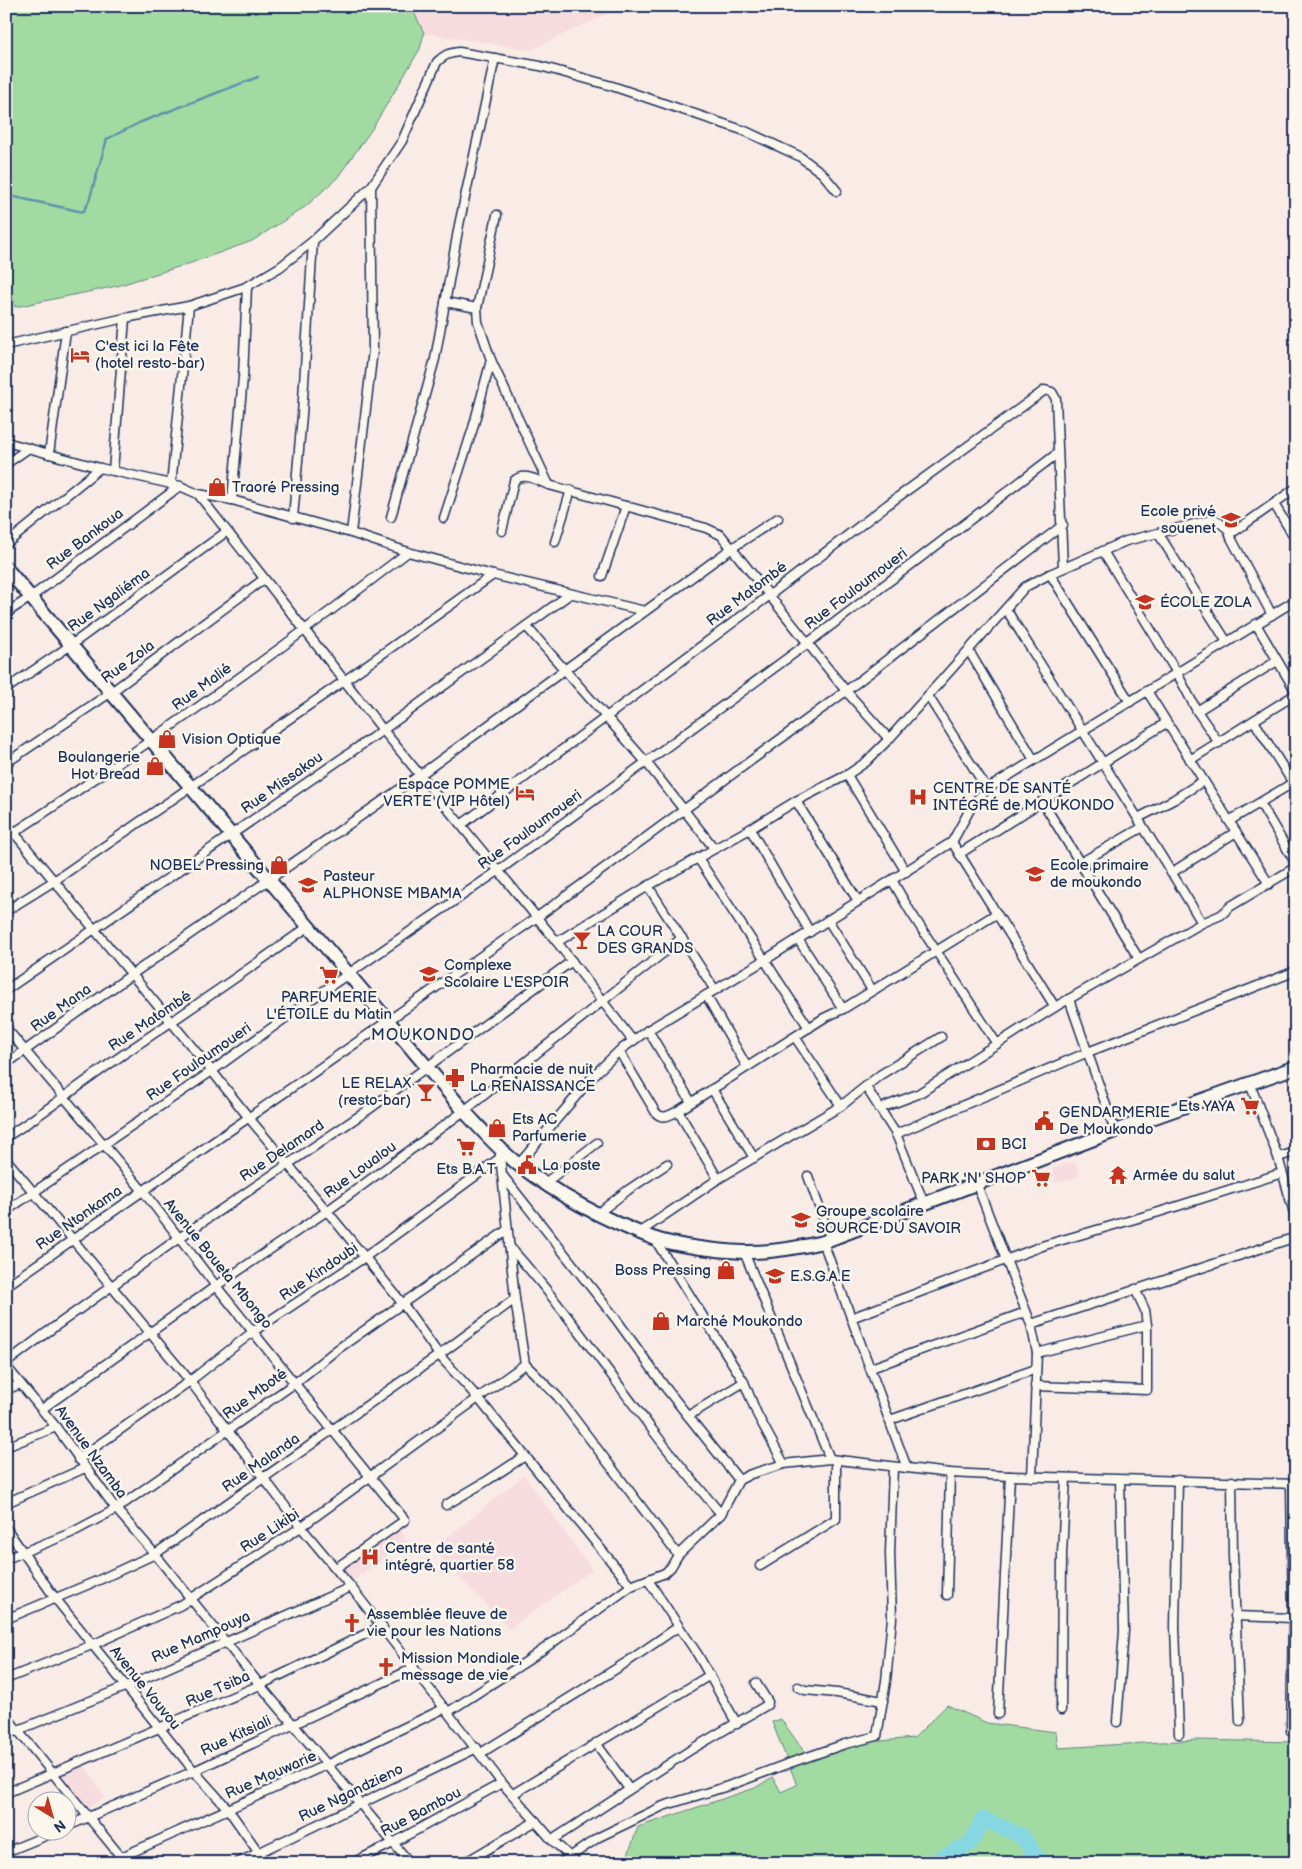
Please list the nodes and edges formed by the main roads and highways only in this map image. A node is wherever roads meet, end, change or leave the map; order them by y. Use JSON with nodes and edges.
{"nodes":[{"id":1,"x":6,"y":568,"type":"edge"},
{"id":2,"x":1296,"y":1067,"type":"edge"}],
"edges":[{"from":1,"to":2,"type":"main road"}]}
